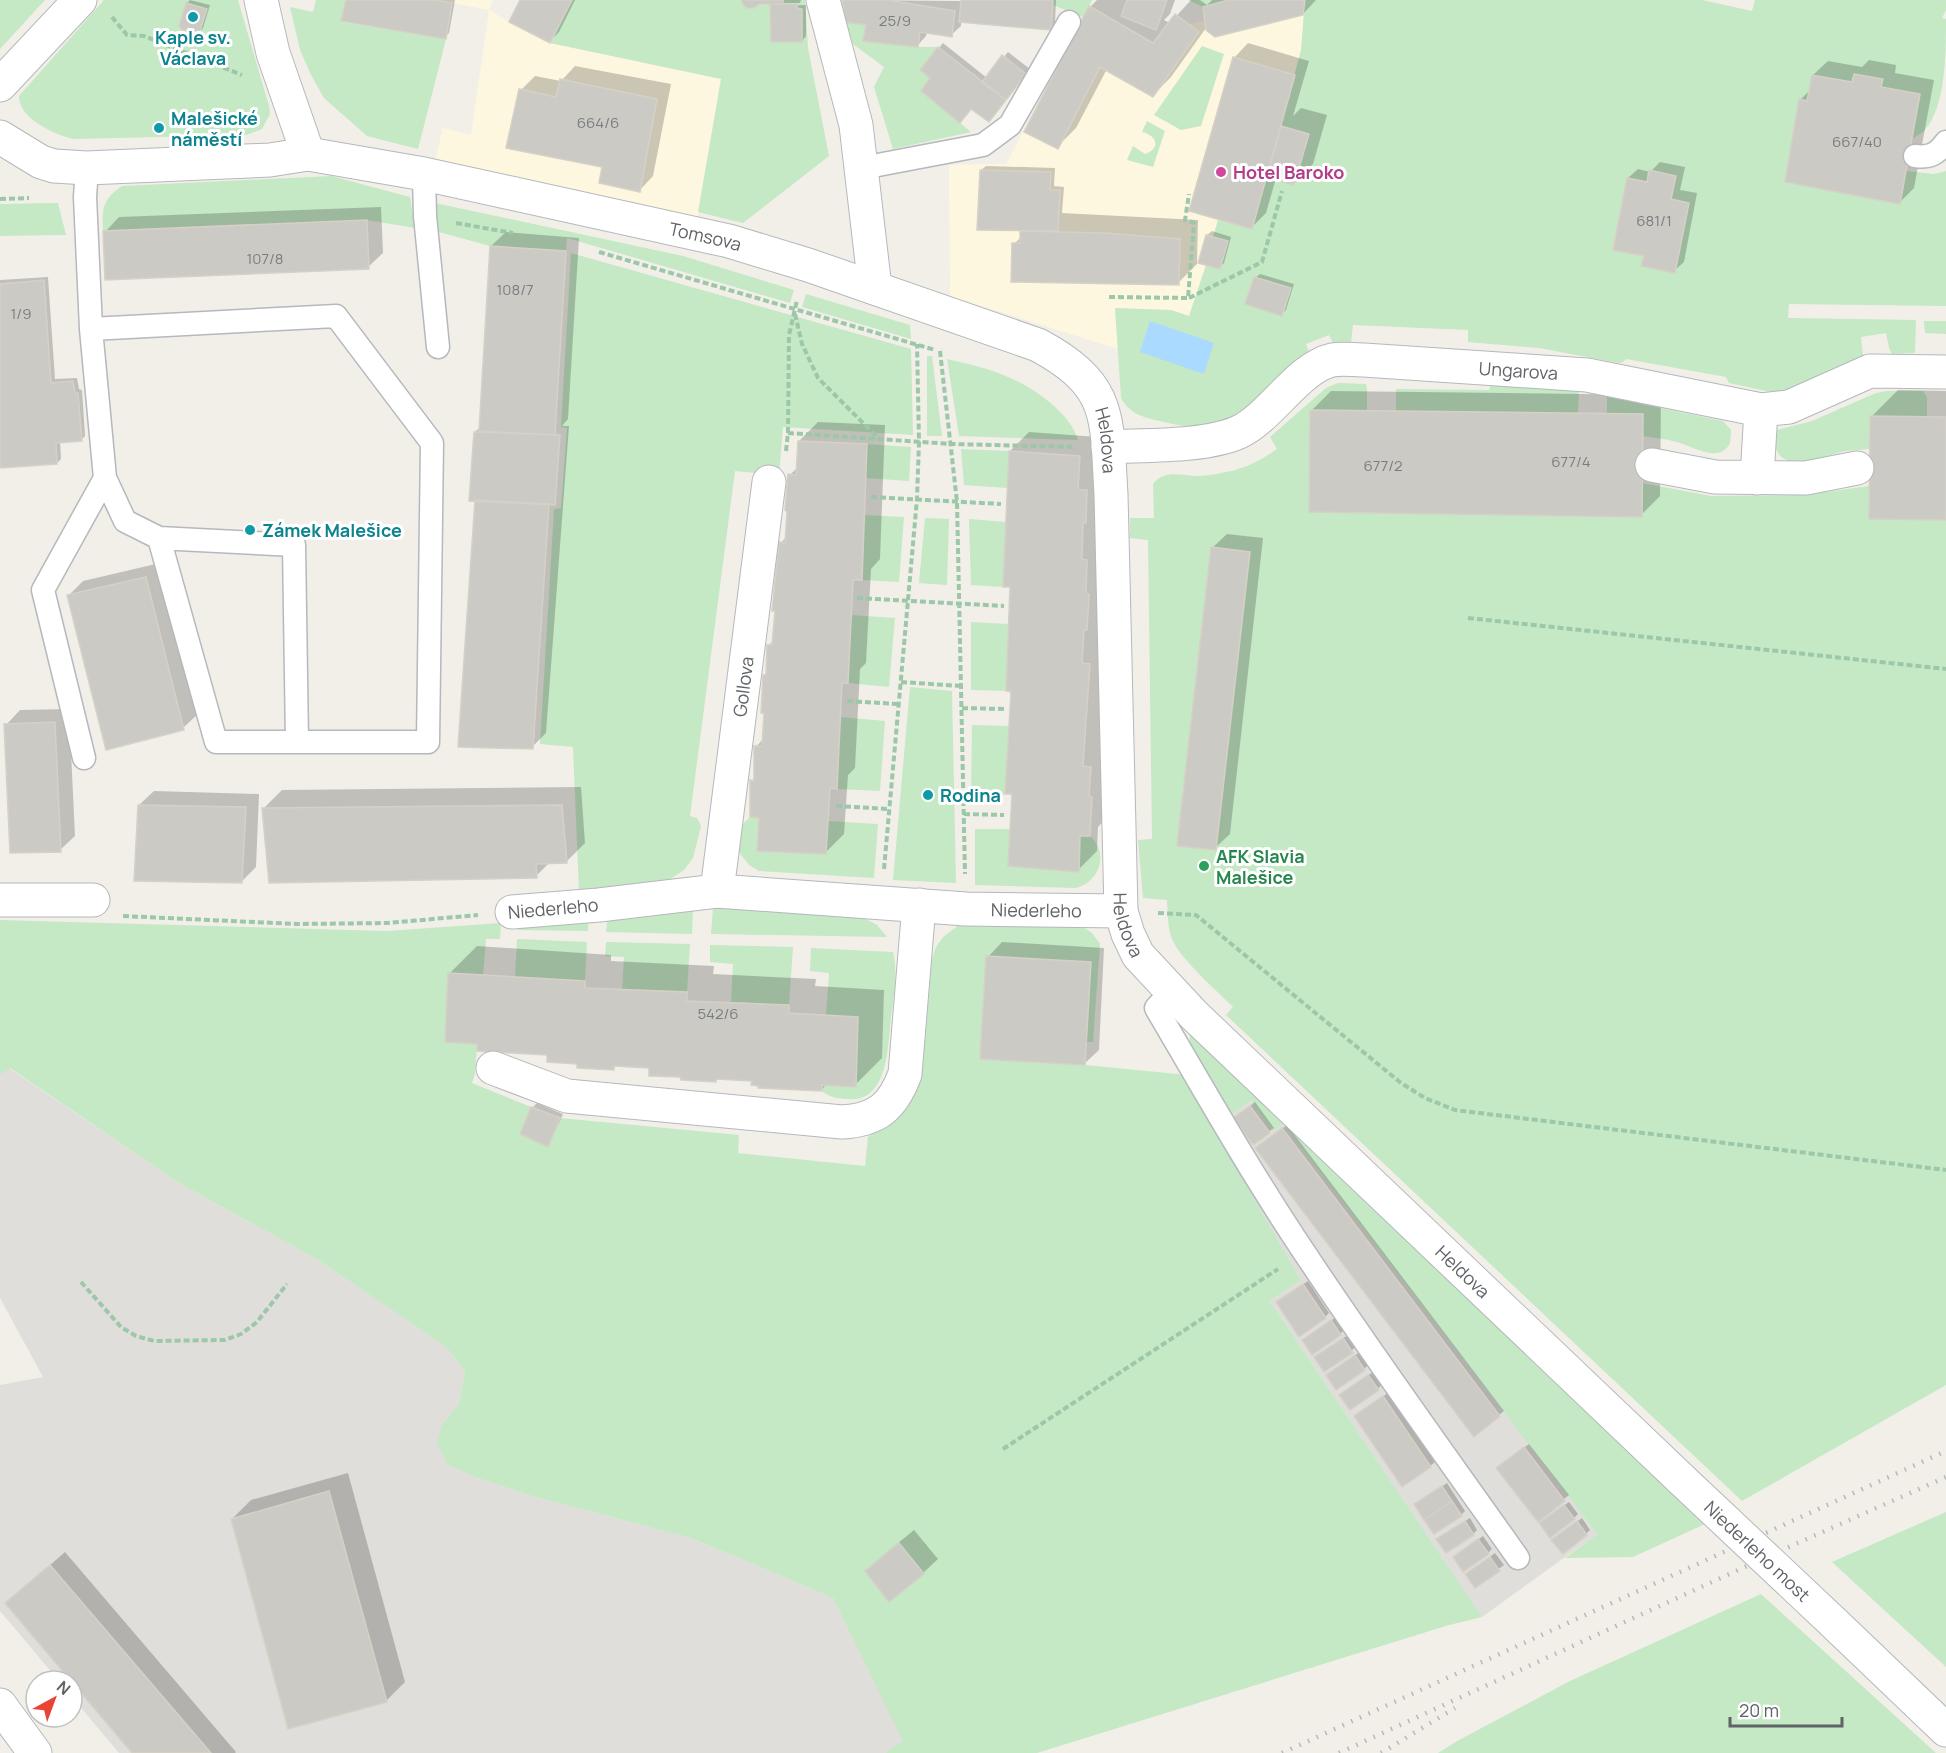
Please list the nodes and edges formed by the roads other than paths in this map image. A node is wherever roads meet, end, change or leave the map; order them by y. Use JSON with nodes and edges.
{"nodes":[{"id":1,"x":261,"y":0,"type":"edge"},
{"id":2,"x":823,"y":0,"type":"edge"},
{"id":3,"x":93,"y":4,"type":"edge"},
{"id":4,"x":1069,"y":22,"type":"dead end"},
{"id":5,"x":0,"y":86,"type":"edge"},
{"id":6,"x":0,"y":136,"type":"edge"},
{"id":7,"x":1946,"y":142,"type":"edge"},
{"id":8,"x":308,"y":154,"type":"junction"},
{"id":9,"x":1915,"y":156,"type":"dead end"},
{"id":10,"x":862,"y":168,"type":"junction"},
{"id":11,"x":424,"y":174,"type":"junction"},
{"id":12,"x":86,"y":183,"type":"junction"},
{"id":13,"x":875,"y":288,"type":"junction"},
{"id":14,"x":91,"y":329,"type":"junction"},
{"id":15,"x":438,"y":347,"type":"dead end"},
{"id":16,"x":1946,"y":372,"type":"edge"},
{"id":17,"x":1761,"y":410,"type":"junction"},
{"id":18,"x":1108,"y":447,"type":"junction"},
{"id":19,"x":1652,"y":465,"type":"dead end"},
{"id":20,"x":1857,"y":468,"type":"dead end"},
{"id":21,"x":105,"y":478,"type":"junction"},
{"id":22,"x":1757,"y":478,"type":"junction"},
{"id":23,"x":769,"y":483,"type":"road end"},
{"id":24,"x":159,"y":538,"type":"junction"},
{"id":25,"x":297,"y":742,"type":"junction"},
{"id":26,"x":84,"y":758,"type":"dead end"},
{"id":27,"x":717,"y":891,"type":"junction"},
{"id":28,"x":0,"y":900,"type":"edge"},
{"id":29,"x":93,"y":900,"type":"road end"},
{"id":30,"x":919,"y":905,"type":"junction"},
{"id":31,"x":1121,"y":911,"type":"junction"},
{"id":32,"x":512,"y":912,"type":"road end"},
{"id":33,"x":1171,"y":992,"type":"junction"},
{"id":34,"x":493,"y":1068,"type":"dead end"},
{"id":35,"x":1681,"y":1479,"type":"joint"},
{"id":36,"x":1518,"y":1558,"type":"dead end"},
{"id":37,"x":0,"y":1705,"type":"edge"},
{"id":38,"x":1946,"y":1730,"type":"edge"},
{"id":39,"x":35,"y":1753,"type":"edge"}],
"edges":[{"from":1,"to":8,"type":"street"},
{"from":2,"to":10,"type":"street"},
{"from":3,"to":5,"type":"street"},
{"from":4,"to":10,"type":"lane"},
{"from":6,"to":12,"type":"street"},
{"from":7,"to":9,"type":"lane"},
{"from":8,"to":11,"type":"street","name":"Tomsova"},
{"from":8,"to":12,"type":"street"},
{"from":10,"to":13,"type":"street"},
{"from":11,"to":13,"type":"street","name":"Tomsova"},
{"from":11,"to":15,"type":"lane"},
{"from":12,"to":14,"type":"lane"},
{"from":13,"to":18,"type":"street","name":"Heldova"},
{"from":14,"to":21,"type":"lane"},
{"from":14,"to":25,"type":"lane"},
{"from":16,"to":17,"type":"street","name":"Ungarova"},
{"from":17,"to":18,"type":"street","name":"Ungarova"},
{"from":17,"to":22,"type":"street"},
{"from":18,"to":31,"type":"street","name":"Heldova"},
{"from":19,"to":22,"type":"street"},
{"from":20,"to":22,"type":"street"},
{"from":21,"to":24,"type":"lane"},
{"from":21,"to":26,"type":"lane"},
{"from":23,"to":27,"type":"street","name":"Gollova"},
{"from":24,"to":25,"type":"lane"},
{"from":24,"to":25,"type":"lane"},
{"from":27,"to":30,"type":"street","name":"Niederleho"},
{"from":27,"to":32,"type":"street","name":"Niederleho"},
{"from":28,"to":29,"type":"street"},
{"from":30,"to":31,"type":"street","name":"Niederleho"},
{"from":30,"to":34,"type":"street"},
{"from":31,"to":33,"type":"street","name":"Heldova"},
{"from":33,"to":35,"type":"street","name":"Heldova"},
{"from":33,"to":36,"type":"lane"},
{"from":35,"to":38,"type":"street","name":"Niederleho most","bridge":true},
{"from":37,"to":39,"type":"street"}]}
